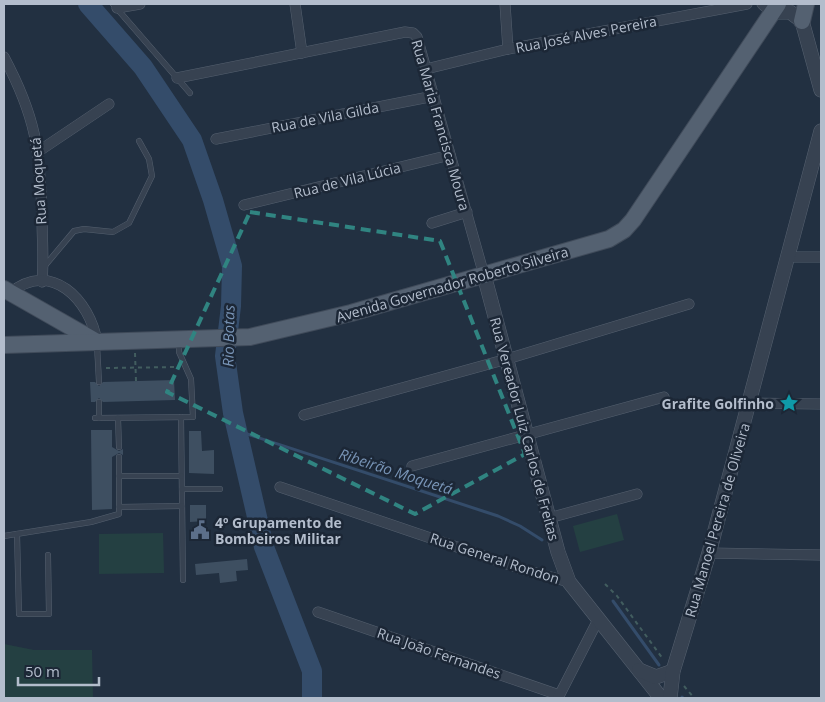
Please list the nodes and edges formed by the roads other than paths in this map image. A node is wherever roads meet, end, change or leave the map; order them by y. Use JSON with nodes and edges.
{"nodes":[{"id":1,"x":140,"y":4,"type":"edge"},
{"id":2,"x":295,"y":4,"type":"edge"},
{"id":3,"x":505,"y":4,"type":"edge"},
{"id":4,"x":747,"y":4,"type":"edge"},
{"id":5,"x":806,"y":4,"type":"edge"},
{"id":6,"x":115,"y":6,"type":"edge"},
{"id":7,"x":770,"y":6,"type":"edge"},
{"id":8,"x":802,"y":21,"type":"junction"},
{"id":9,"x":508,"y":49,"type":"junction"},
{"id":10,"x":302,"y":53,"type":"junction"},
{"id":11,"x":4,"y":57,"type":"edge"},
{"id":12,"x":426,"y":69,"type":"junction"},
{"id":13,"x":177,"y":78,"type":"junction"},
{"id":14,"x":821,"y":90,"type":"edge"},
{"id":15,"x":190,"y":94,"type":"dead end"},
{"id":16,"x":434,"y":96,"type":"junction"},
{"id":17,"x":109,"y":104,"type":"dead end"},
{"id":18,"x":821,"y":131,"type":"edge"},
{"id":19,"x":216,"y":139,"type":"dead end"},
{"id":20,"x":139,"y":141,"type":"dead end"},
{"id":21,"x":39,"y":151,"type":"junction"},
{"id":22,"x":450,"y":155,"type":"junction"},
{"id":23,"x":244,"y":206,"type":"dead end"},
{"id":24,"x":467,"y":212,"type":"junction"},
{"id":25,"x":432,"y":222,"type":"dead end"},
{"id":26,"x":788,"y":257,"type":"junction"},
{"id":27,"x":821,"y":257,"type":"edge"},
{"id":28,"x":43,"y":269,"type":"junction"},
{"id":29,"x":484,"y":275,"type":"junction"},
{"id":30,"x":42,"y":282,"type":"junction"},
{"id":31,"x":7,"y":291,"type":"edge"},
{"id":32,"x":689,"y":304,"type":"dead end"},
{"id":33,"x":58,"y":319,"type":"junction"},
{"id":34,"x":179,"y":341,"type":"junction"},
{"id":35,"x":97,"y":342,"type":"junction"},
{"id":36,"x":46,"y":344,"type":"junction"},
{"id":37,"x":4,"y":345,"type":"edge"},
{"id":38,"x":507,"y":359,"type":"junction"},
{"id":39,"x":99,"y":382,"type":"dead end"},
{"id":40,"x":664,"y":397,"type":"dead end"},
{"id":41,"x":99,"y":402,"type":"dead end"},
{"id":42,"x":750,"y":403,"type":"junction"},
{"id":43,"x":821,"y":404,"type":"edge"},
{"id":44,"x":304,"y":415,"type":"dead end"},
{"id":45,"x":181,"y":417,"type":"junction"},
{"id":46,"x":118,"y":418,"type":"junction"},
{"id":47,"x":527,"y":436,"type":"junction"},
{"id":48,"x":118,"y":447,"type":"dead end"},
{"id":49,"x":119,"y":457,"type":"dead end"},
{"id":50,"x":412,"y":466,"type":"dead end"},
{"id":51,"x":119,"y":476,"type":"junction"},
{"id":52,"x":182,"y":476,"type":"junction"},
{"id":53,"x":280,"y":487,"type":"dead end"},
{"id":54,"x":182,"y":489,"type":"junction"},
{"id":55,"x":220,"y":489,"type":"dead end"},
{"id":56,"x":637,"y":494,"type":"dead end"},
{"id":57,"x":182,"y":506,"type":"junction"},
{"id":58,"x":119,"y":507,"type":"junction"},
{"id":59,"x":550,"y":518,"type":"junction"},
{"id":60,"x":17,"y":534,"type":"junction"},
{"id":61,"x":4,"y":536,"type":"edge"},
{"id":62,"x":710,"y":554,"type":"junction"},
{"id":63,"x":48,"y":555,"type":"dead end"},
{"id":64,"x":821,"y":555,"type":"edge"},
{"id":65,"x":183,"y":580,"type":"dead end"},
{"id":66,"x":569,"y":582,"type":"junction"},
{"id":67,"x":318,"y":612,"type":"dead end"},
{"id":68,"x":598,"y":618,"type":"junction"},
{"id":69,"x":639,"y":670,"type":"junction"},
{"id":70,"x":673,"y":671,"type":"junction"},
{"id":71,"x":559,"y":696,"type":"edge"},
{"id":72,"x":661,"y":698,"type":"edge"},
{"id":73,"x":670,"y":698,"type":"edge"}],
"edges":[{"from":1,"to":6,"type":"street"},
{"from":2,"to":10,"type":"street"},
{"from":3,"to":9,"type":"street"},
{"from":4,"to":9,"type":"street","name":"Rua José Alves Pereira"},
{"from":5,"to":8,"type":"main road"},
{"from":6,"to":13,"type":"lane"},
{"from":7,"to":8,"type":"street"},
{"from":7,"to":29,"type":"main road","name":"Avenida Governador Roberto Silveira"},
{"from":8,"to":14,"type":"street"},
{"from":9,"to":12,"type":"street","name":"Rua José Alves Pereira"},
{"from":10,"to":12,"type":"street","name":"Rua Maria Francisca Moura"},
{"from":10,"to":13,"type":"street","name":"Rua Maria Francisca Moura"},
{"from":11,"to":21,"type":"street","name":"Rua Moquetá"},
{"from":12,"to":16,"type":"street","name":"Rua Maria Francisca Moura"},
{"from":13,"to":15,"type":"lane"},
{"from":16,"to":19,"type":"street","name":"Rua de Vila Gilda"},
{"from":16,"to":22,"type":"street","name":"Rua Maria Francisca Moura"},
{"from":17,"to":21,"type":"street"},
{"from":18,"to":26,"type":"street","name":"Rua Manoel Pereira de Oliveira"},
{"from":20,"to":28,"type":"lane"},
{"from":21,"to":28,"type":"street","name":"Rua Moquetá"},
{"from":22,"to":23,"type":"street","name":"Rua de Vila Lúcia"},
{"from":22,"to":24,"type":"street","name":"Rua Maria Francisca Moura"},
{"from":24,"to":25,"type":"street"},
{"from":24,"to":29,"type":"street","name":"Rua Maria Francisca Moura"},
{"from":26,"to":27,"type":"street"},
{"from":26,"to":42,"type":"street","name":"Rua Manoel Pereira de Oliveira"},
{"from":28,"to":30,"type":"street","name":"Rua Moquetá"},
{"from":29,"to":34,"type":"main road","name":"Avenida Governador Roberto Silveira"},
{"from":29,"to":38,"type":"street","name":"Rua Vereador Luiz Carlos de Freitas"},
{"from":30,"to":31,"type":"street"},
{"from":30,"to":35,"type":"street"},
{"from":31,"to":33,"type":"main road"},
{"from":32,"to":38,"type":"street"},
{"from":33,"to":35,"type":"main road"},
{"from":33,"to":36,"type":"main road"},
{"from":34,"to":35,"type":"main road","name":"Avenida Governador Roberto Silveira"},
{"from":34,"to":45,"type":"lane"},
{"from":35,"to":36,"type":"main road","name":"Avenida Governador Roberto Silveira"},
{"from":35,"to":39,"type":"lane"},
{"from":36,"to":37,"type":"main road","name":"Avenida Governador Roberto Silveira"},
{"from":38,"to":44,"type":"street"},
{"from":38,"to":47,"type":"street","name":"Rua Vereador Luiz Carlos de Freitas"},
{"from":40,"to":47,"type":"street"},
{"from":41,"to":46,"type":"lane"},
{"from":42,"to":43,"type":"street"},
{"from":42,"to":62,"type":"street","name":"Rua Manoel Pereira de Oliveira"},
{"from":45,"to":46,"type":"lane"},
{"from":45,"to":52,"type":"lane"},
{"from":46,"to":48,"type":"lane"},
{"from":47,"to":50,"type":"street"},
{"from":47,"to":59,"type":"street","name":"Rua Vereador Luiz Carlos de Freitas"},
{"from":49,"to":51,"type":"lane"},
{"from":51,"to":52,"type":"lane"},
{"from":51,"to":58,"type":"lane"},
{"from":52,"to":54,"type":"lane"},
{"from":53,"to":66,"type":"street","name":"Rua General Rondon"},
{"from":54,"to":55,"type":"lane"},
{"from":54,"to":57,"type":"lane"},
{"from":56,"to":59,"type":"street"},
{"from":57,"to":58,"type":"lane"},
{"from":57,"to":65,"type":"lane"},
{"from":58,"to":60,"type":"lane"},
{"from":59,"to":66,"type":"street","name":"Rua Vereador Luiz Carlos de Freitas"},
{"from":60,"to":61,"type":"lane"},
{"from":60,"to":63,"type":"lane"},
{"from":62,"to":64,"type":"street"},
{"from":62,"to":70,"type":"street","name":"Rua Manoel Pereira de Oliveira"},
{"from":66,"to":68,"type":"street","name":"Rua General Rondon"},
{"from":67,"to":71,"type":"street","name":"Rua João Fernandes"},
{"from":68,"to":69,"type":"street","name":"Rua General Rondon"},
{"from":68,"to":71,"type":"street"},
{"from":69,"to":70,"type":"street"},
{"from":69,"to":72,"type":"street","name":"Rua General Rondon"},
{"from":70,"to":73,"type":"street","name":"Rua Manoel Pereira de Oliveira"}]}
